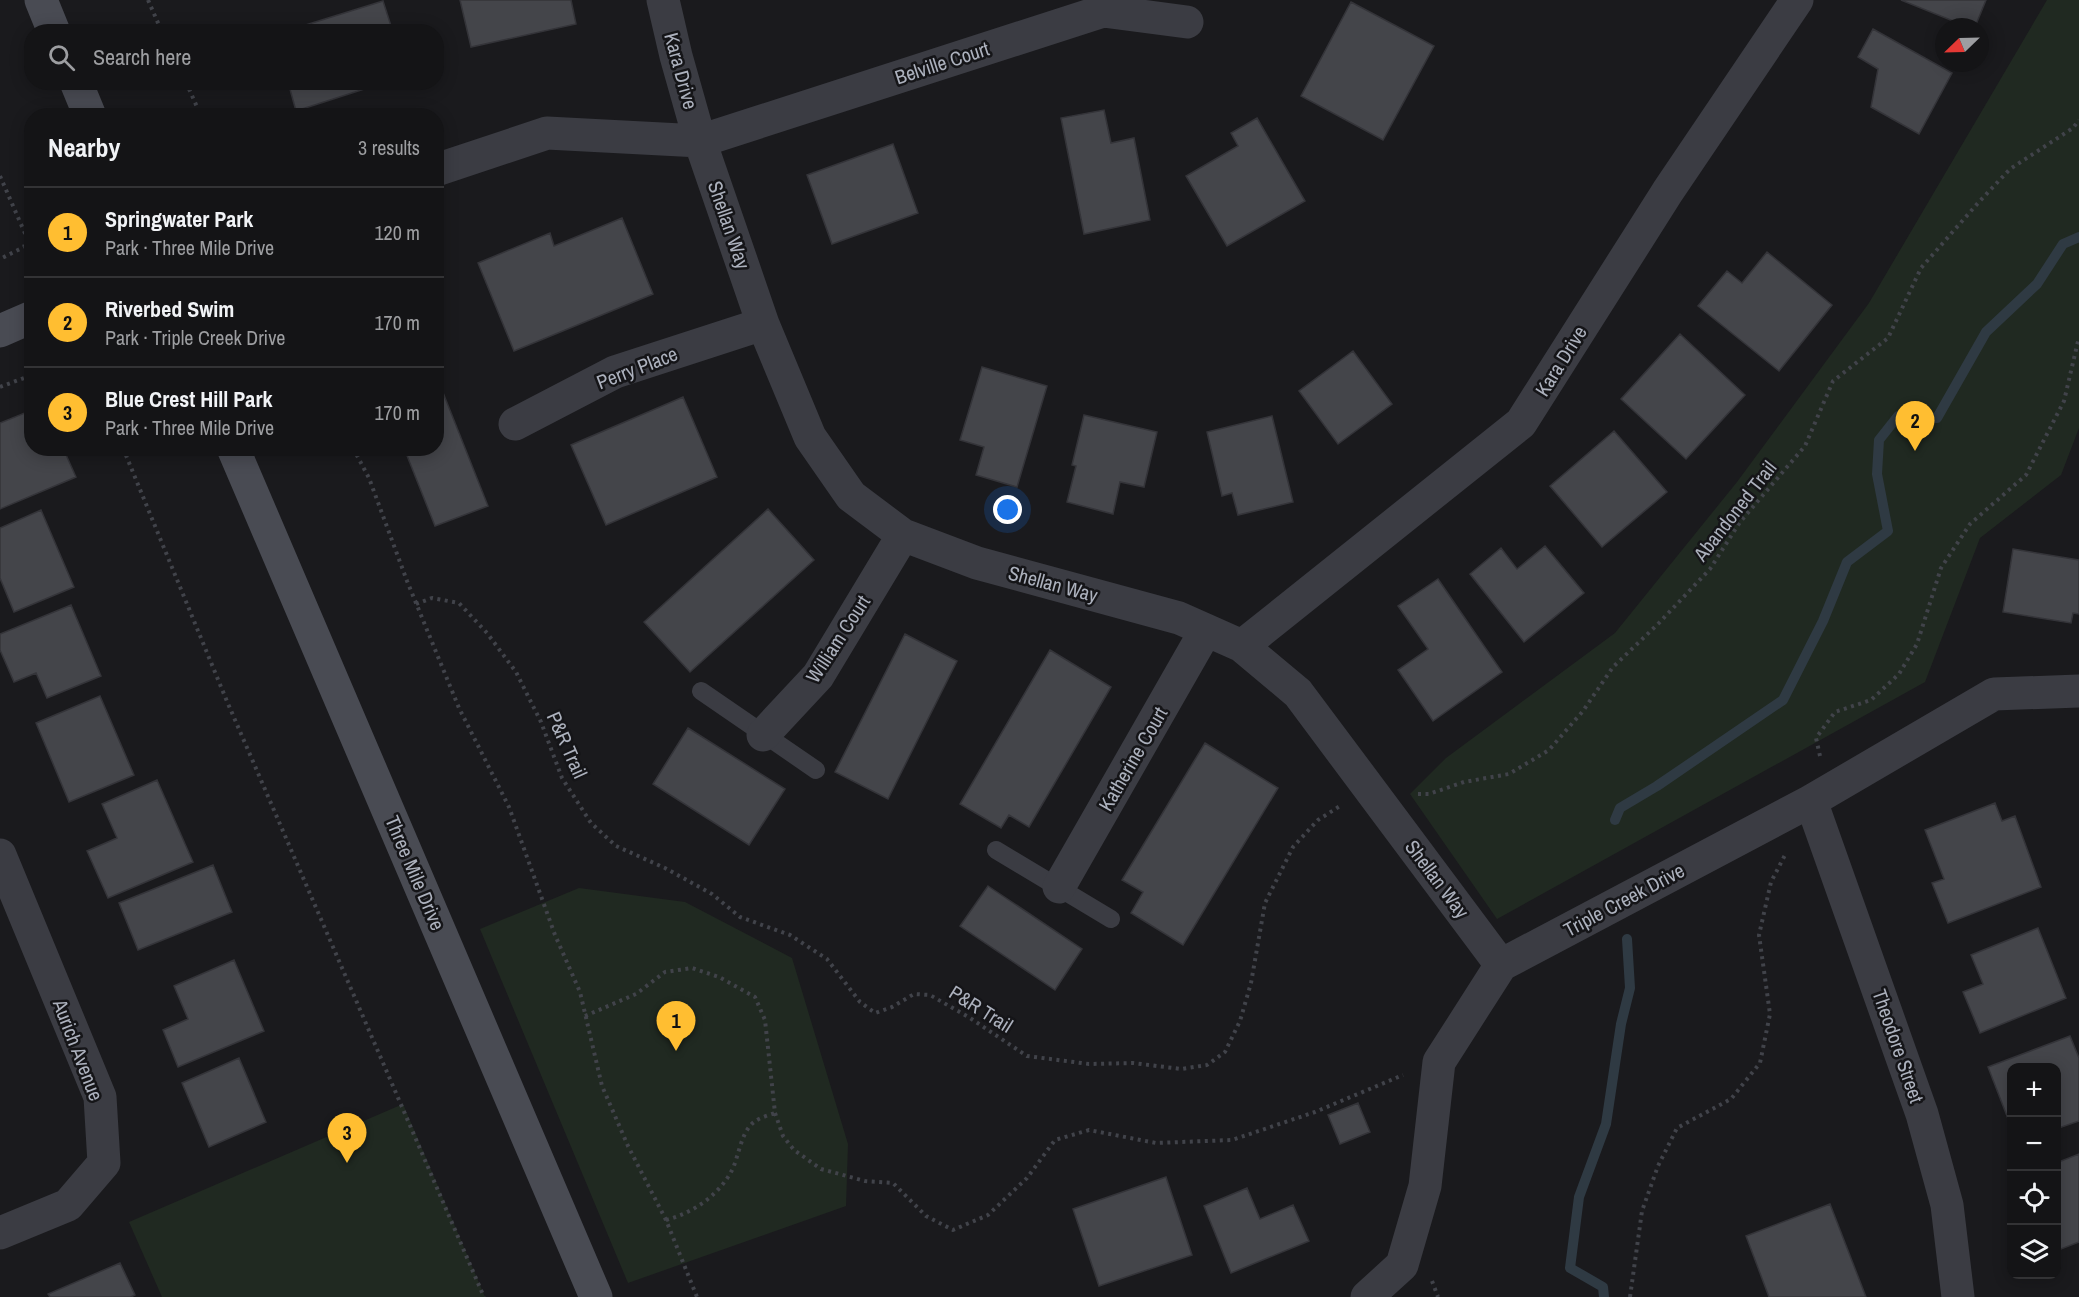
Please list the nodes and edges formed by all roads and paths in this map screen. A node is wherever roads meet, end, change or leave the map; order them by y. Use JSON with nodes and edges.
{"nodes":[{"id":1,"x":41,"y":0,"type":"edge"},
{"id":2,"x":148,"y":0,"type":"edge"},
{"id":3,"x":663,"y":0,"type":"edge"},
{"id":4,"x":1797,"y":0,"type":"edge"},
{"id":5,"x":1187,"y":22,"type":"dead end"},
{"id":6,"x":51,"y":24,"type":"edge"},
{"id":7,"x":158,"y":24,"type":"edge"},
{"id":8,"x":79,"y":90,"type":"edge"},
{"id":9,"x":190,"y":90,"type":"edge"},
{"id":10,"x":87,"y":108,"type":"edge"},
{"id":11,"x":197,"y":108,"type":"edge"},
{"id":12,"x":2079,"y":120,"type":"edge"},
{"id":13,"x":700,"y":141,"type":"junction"},
{"id":14,"x":444,"y":167,"type":"edge"},
{"id":15,"x":0,"y":176,"type":"edge"},
{"id":16,"x":24,"y":231,"type":"edge"},
{"id":17,"x":24,"y":247,"type":"edge"},
{"id":18,"x":0,"y":259,"type":"edge"},
{"id":19,"x":24,"y":320,"type":"edge"},
{"id":20,"x":763,"y":324,"type":"junction"},
{"id":21,"x":0,"y":331,"type":"edge"},
{"id":22,"x":24,"y":378,"type":"edge"},
{"id":23,"x":0,"y":387,"type":"edge"},
{"id":24,"x":515,"y":424,"type":"dead end"},
{"id":25,"x":126,"y":456,"type":"edge"},
{"id":26,"x":236,"y":456,"type":"edge"},
{"id":27,"x":357,"y":456,"type":"edge"},
{"id":28,"x":903,"y":535,"type":"junction"},
{"id":29,"x":416,"y":604,"type":"junction"},
{"id":30,"x":1206,"y":630,"type":"junction"},
{"id":31,"x":1242,"y":646,"type":"junction"},
{"id":32,"x":701,"y":691,"type":"dead end"},
{"id":33,"x":2079,"y":691,"type":"edge"},
{"id":34,"x":763,"y":735,"type":"junction"},
{"id":35,"x":816,"y":770,"type":"dead end"},
{"id":36,"x":1369,"y":789,"type":"junction"},
{"id":37,"x":1812,"y":801,"type":"junction"},
{"id":38,"x":996,"y":850,"type":"dead end"},
{"id":39,"x":0,"y":855,"type":"edge"},
{"id":40,"x":1059,"y":887,"type":"junction"},
{"id":41,"x":1111,"y":919,"type":"dead end"},
{"id":42,"x":1501,"y":965,"type":"junction"},
{"id":43,"x":585,"y":1016,"type":"junction"},
{"id":44,"x":1439,"y":1062,"type":"junction"},
{"id":45,"x":775,"y":1113,"type":"junction"},
{"id":46,"x":666,"y":1220,"type":"junction"},
{"id":47,"x":0,"y":1233,"type":"edge"},
{"id":48,"x":484,"y":1297,"type":"edge"},
{"id":49,"x":596,"y":1297,"type":"edge"},
{"id":50,"x":697,"y":1297,"type":"edge"},
{"id":51,"x":1367,"y":1297,"type":"edge"},
{"id":52,"x":1958,"y":1297,"type":"edge"}],
"edges":[{"from":1,"to":6,"type":"main road"},
{"from":2,"to":7,"type":"path"},
{"from":3,"to":13,"type":"street","name":"Kara Drive"},
{"from":4,"to":31,"type":"street","name":"Kara Drive"},
{"from":5,"to":13,"type":"street","name":"Belville Court"},
{"from":8,"to":10,"type":"main road"},
{"from":9,"to":11,"type":"path"},
{"from":12,"to":36,"type":"path","name":"Abandoned Trail"},
{"from":13,"to":14,"type":"street"},
{"from":13,"to":20,"type":"street","name":"Shellan Way"},
{"from":15,"to":16,"type":"path"},
{"from":17,"to":18,"type":"path"},
{"from":19,"to":21,"type":"main road"},
{"from":20,"to":24,"type":"street","name":"Perry Place"},
{"from":20,"to":28,"type":"street","name":"Shellan Way"},
{"from":22,"to":23,"type":"path"},
{"from":25,"to":48,"type":"path"},
{"from":26,"to":49,"type":"main road","name":"Three Mile Drive"},
{"from":27,"to":29,"type":"path"},
{"from":28,"to":30,"type":"street","name":"Shellan Way"},
{"from":28,"to":34,"type":"street","name":"William Court"},
{"from":29,"to":36,"type":"path","name":"P&R Trail"},
{"from":29,"to":43,"type":"path"},
{"from":30,"to":31,"type":"street","name":"Shellan Way"},
{"from":30,"to":40,"type":"street","name":"Katherine Court"},
{"from":31,"to":36,"type":"street","name":"Shellan Way"},
{"from":32,"to":34,"type":"lane"},
{"from":33,"to":37,"type":"street","name":"Triple Creek Drive"},
{"from":34,"to":35,"type":"lane"},
{"from":36,"to":42,"type":"street","name":"Shellan Way"},
{"from":37,"to":42,"type":"street","name":"Triple Creek Drive"},
{"from":37,"to":52,"type":"street","name":"Theodore Street"},
{"from":38,"to":40,"type":"lane"},
{"from":39,"to":47,"type":"street","name":"Aurich Avenue"},
{"from":40,"to":41,"type":"lane"},
{"from":42,"to":44,"type":"street","name":"Triple Creek Drive"},
{"from":43,"to":45,"type":"path"},
{"from":43,"to":46,"type":"path"},
{"from":44,"to":45,"type":"path"},
{"from":44,"to":51,"type":"street","name":"Triple Creek Drive"},
{"from":45,"to":46,"type":"path"},
{"from":46,"to":50,"type":"path"}]}
